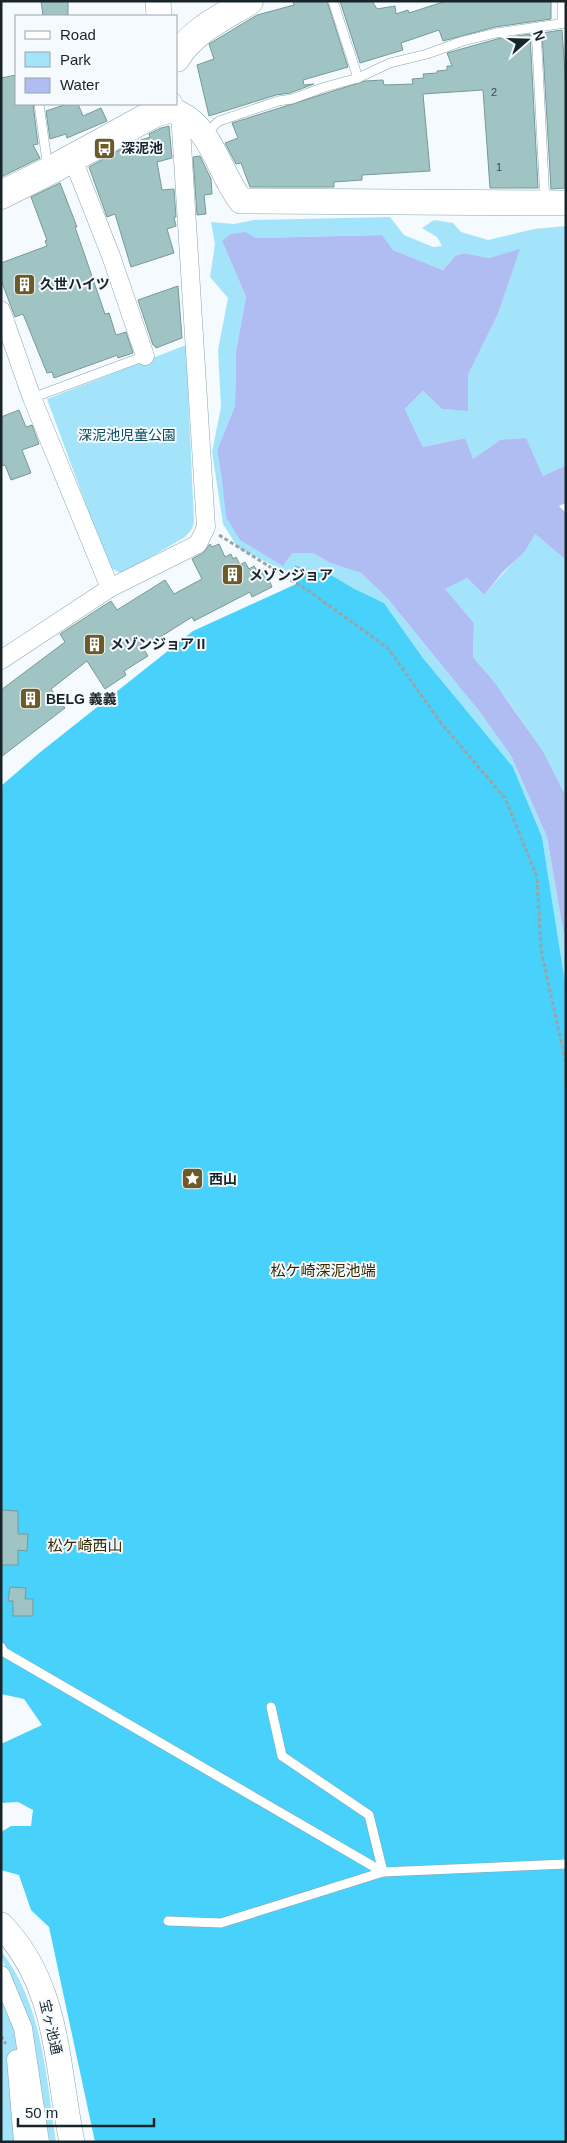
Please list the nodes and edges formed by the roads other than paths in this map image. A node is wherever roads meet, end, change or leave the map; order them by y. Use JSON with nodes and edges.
{"nodes":[{"id":1,"x":158,"y":1,"type":"edge"},
{"id":2,"x":249,"y":1,"type":"edge"},
{"id":3,"x":333,"y":1,"type":"edge"},
{"id":4,"x":562,"y":1,"type":"edge"},
{"id":5,"x":159,"y":15,"type":"edge"},
{"id":6,"x":564,"y":23,"type":"edge"},
{"id":7,"x":536,"y":28,"type":"junction"},
{"id":8,"x":178,"y":55,"type":"edge"},
{"id":9,"x":358,"y":78,"type":"junction"},
{"id":10,"x":39,"y":105,"type":"edge"},
{"id":11,"x":172,"y":108,"type":"edge"},
{"id":12,"x":205,"y":134,"type":"junction"},
{"id":13,"x":72,"y":158,"type":"junction"},
{"id":14,"x":48,"y":171,"type":"junction"},
{"id":15,"x":1,"y":194,"type":"edge"},
{"id":16,"x":555,"y":202,"type":"edge"},
{"id":17,"x":1,"y":310,"type":"edge"},
{"id":18,"x":144,"y":356,"type":"joint"},
{"id":19,"x":32,"y":398,"type":"junction"},
{"id":20,"x":110,"y":588,"type":"junction"},
{"id":21,"x":3,"y":653,"type":"edge"},
{"id":22,"x":1,"y":1646,"type":"edge"},
{"id":23,"x":271,"y":1707,"type":"dead end"},
{"id":24,"x":566,"y":1864,"type":"edge"},
{"id":25,"x":382,"y":1872,"type":"junction"},
{"id":26,"x":168,"y":1921,"type":"dead end"},
{"id":27,"x":1,"y":1924,"type":"edge"},
{"id":28,"x":1,"y":1943,"type":"edge"},
{"id":29,"x":1,"y":1975,"type":"edge"},
{"id":30,"x":16,"y":2060,"type":"dead end"},
{"id":31,"x":22,"y":2142,"type":"edge"},
{"id":32,"x":40,"y":2142,"type":"edge"},
{"id":33,"x":61,"y":2142,"type":"edge"},
{"id":34,"x":72,"y":2142,"type":"edge"}],
"edges":[{"from":1,"to":5,"type":"street"},
{"from":2,"to":8,"type":"main road"},
{"from":3,"to":9,"type":"lane"},
{"from":4,"to":6,"type":"lane"},
{"from":6,"to":7,"type":"lane"},
{"from":7,"to":9,"type":"lane"},
{"from":7,"to":16,"type":"lane"},
{"from":9,"to":12,"type":"lane"},
{"from":10,"to":14,"type":"lane"},
{"from":11,"to":12,"type":"street"},
{"from":11,"to":13,"type":"main road"},
{"from":11,"to":20,"type":"street"},
{"from":12,"to":16,"type":"street"},
{"from":13,"to":14,"type":"main road"},
{"from":13,"to":18,"type":"street"},
{"from":14,"to":15,"type":"main road"},
{"from":17,"to":19,"type":"street"},
{"from":18,"to":19,"type":"lane"},
{"from":19,"to":20,"type":"street"},
{"from":20,"to":21,"type":"street"},
{"from":22,"to":25,"type":"lane"},
{"from":23,"to":25,"type":"lane"},
{"from":24,"to":25,"type":"lane"},
{"from":25,"to":26,"type":"lane"},
{"from":27,"to":34,"type":"street","name":"宝ヶ池通"},
{"from":28,"to":33,"type":"street","name":"宝ヶ池通"},
{"from":29,"to":32,"type":"street"},
{"from":30,"to":31,"type":"street"}]}
